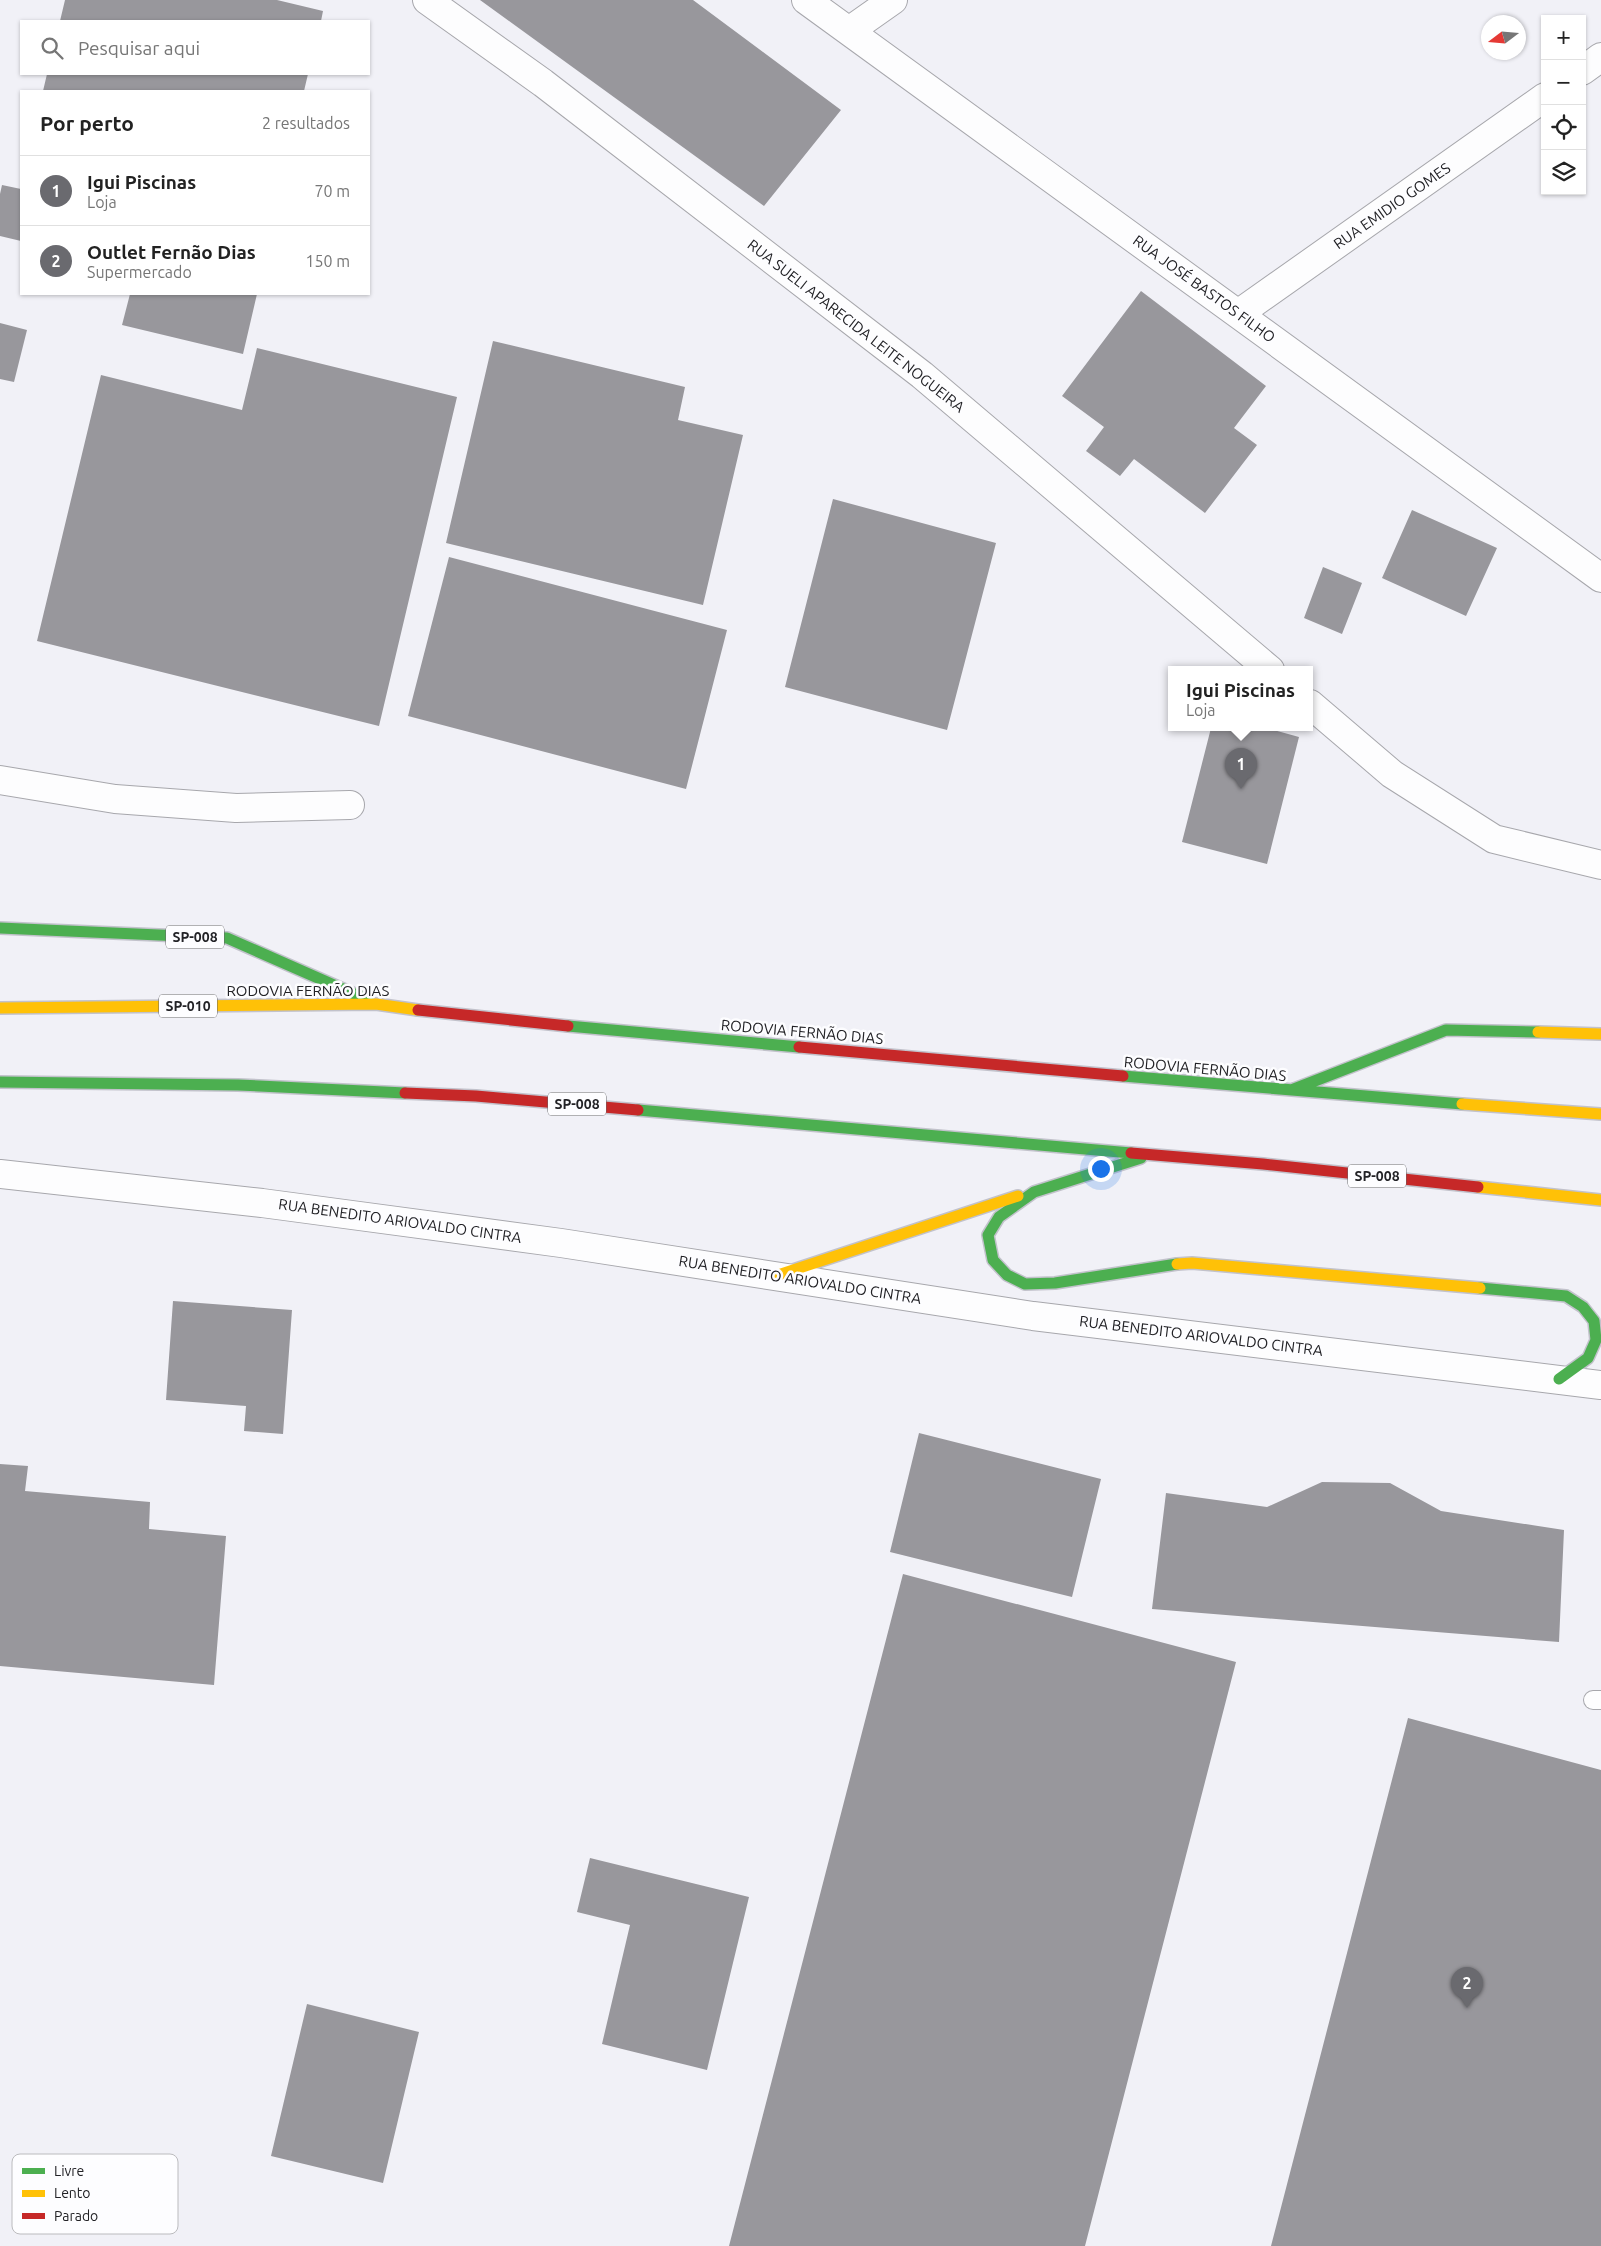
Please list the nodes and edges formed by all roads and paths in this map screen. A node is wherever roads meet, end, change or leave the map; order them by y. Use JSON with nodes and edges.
{"nodes":[{"id":1,"x":427,"y":0,"type":"edge"},
{"id":2,"x":806,"y":0,"type":"edge"},
{"id":3,"x":893,"y":0,"type":"edge"},
{"id":4,"x":849,"y":31,"type":"junction"},
{"id":5,"x":1601,"y":58,"type":"edge"},
{"id":6,"x":1586,"y":68,"type":"edge"},
{"id":7,"x":1541,"y":100,"type":"edge"},
{"id":8,"x":1238,"y":314,"type":"junction"},
{"id":9,"x":1598,"y":573,"type":"edge"},
{"id":10,"x":1265,"y":666,"type":"edge"},
{"id":11,"x":1313,"y":707,"type":"edge"},
{"id":12,"x":0,"y":780,"type":"edge"},
{"id":13,"x":350,"y":805,"type":"dead end"},
{"id":14,"x":1601,"y":864,"type":"edge"},
{"id":15,"x":0,"y":928,"type":"edge"},
{"id":16,"x":376,"y":1004,"type":"junction"},
{"id":17,"x":0,"y":1008,"type":"edge"},
{"id":18,"x":1601,"y":1034,"type":"edge"},
{"id":19,"x":0,"y":1082,"type":"edge"},
{"id":20,"x":1288,"y":1091,"type":"junction"},
{"id":21,"x":1601,"y":1114,"type":"edge"},
{"id":22,"x":1153,"y":1154,"type":"junction"},
{"id":23,"x":0,"y":1174,"type":"edge"},
{"id":24,"x":1034,"y":1192,"type":"junction"},
{"id":25,"x":1601,"y":1200,"type":"edge"},
{"id":26,"x":774,"y":1276,"type":"junction"},
{"id":27,"x":1560,"y":1379,"type":"junction"},
{"id":28,"x":1601,"y":1386,"type":"edge"}],
"edges":[{"from":1,"to":10,"type":"street","name":"RUA SUELI APARECIDA LEITE NOGUEIRA"},
{"from":2,"to":4,"type":"street","name":"RUA JOSÉ BASTOS FILHO"},
{"from":3,"to":4,"type":"street"},
{"from":4,"to":8,"type":"street","name":"RUA JOSÉ BASTOS FILHO"},
{"from":5,"to":6,"type":"street"},
{"from":7,"to":8,"type":"street","name":"RUA EMIDIO GOMES"},
{"from":8,"to":9,"type":"street","name":"RUA JOSÉ BASTOS FILHO"},
{"from":11,"to":14,"type":"street"},
{"from":12,"to":13,"type":"street"},
{"from":15,"to":16,"type":"highway","number":"SP-008"},
{"from":16,"to":17,"type":"highway","name":"RODOVIA FERNÃO DIAS","number":"SP-010"},
{"from":16,"to":20,"type":"highway","name":"RODOVIA FERNÃO DIAS","number":"SP-008"},
{"from":18,"to":20,"type":"highway"},
{"from":19,"to":22,"type":"highway","number":"SP-008"},
{"from":20,"to":21,"type":"highway","name":"RODOVIA FERNÃO DIAS","number":"SP-008"},
{"from":22,"to":24,"type":"highway"},
{"from":22,"to":25,"type":"highway","number":"SP-008"},
{"from":23,"to":26,"type":"street","name":"RUA BENEDITO ARIOVALDO CINTRA"},
{"from":24,"to":26,"type":"highway"},
{"from":24,"to":27,"type":"highway"},
{"from":26,"to":27,"type":"street","name":"RUA BENEDITO ARIOVALDO CINTRA"},
{"from":27,"to":28,"type":"street","name":"RUA BENEDITO ARIOVALDO CINTRA"}]}
